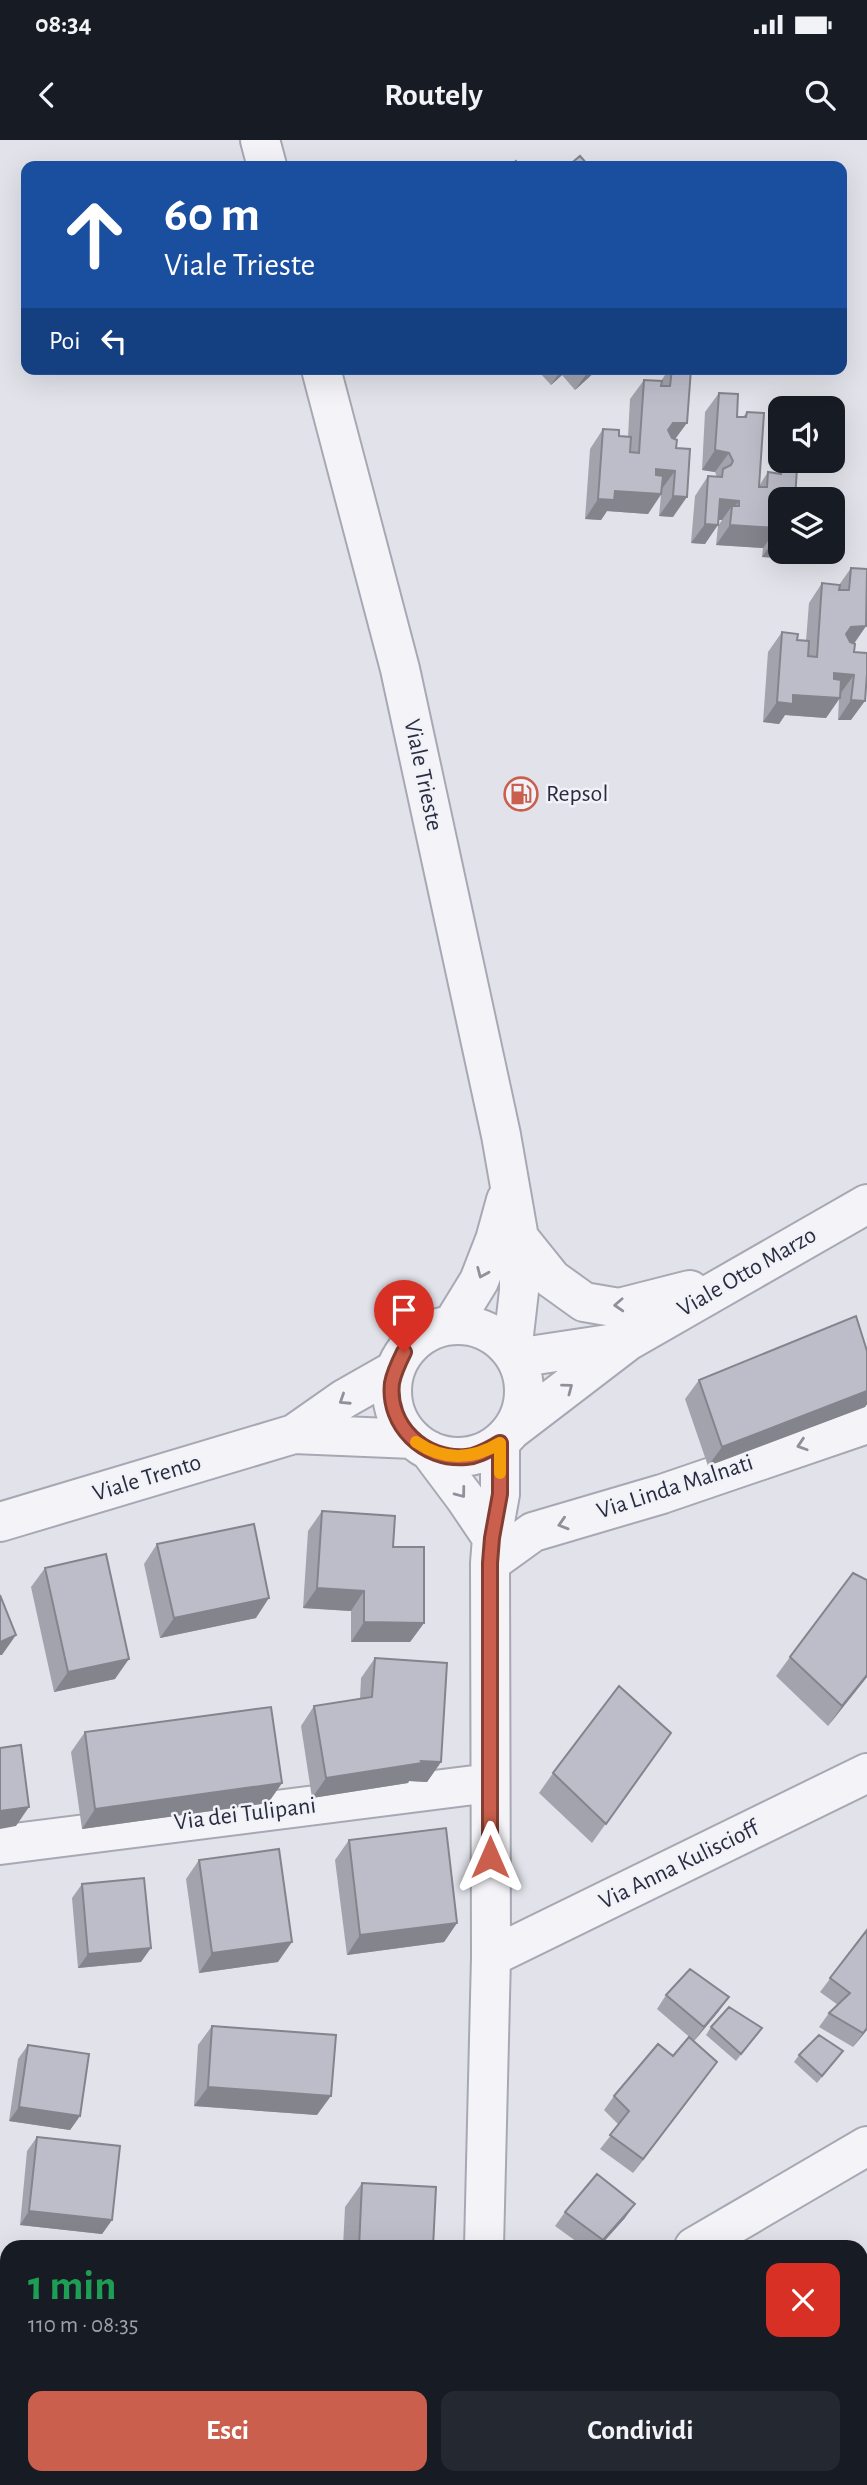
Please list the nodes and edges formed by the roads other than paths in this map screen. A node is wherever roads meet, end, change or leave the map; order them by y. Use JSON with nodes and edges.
{"nodes":[{"id":1,"x":260,"y":140,"type":"edge"},
{"id":2,"x":266,"y":161,"type":"edge"},
{"id":3,"x":323,"y":375,"type":"edge"},
{"id":4,"x":510,"y":1184,"type":"junction"},
{"id":5,"x":867,"y":1203,"type":"edge"},
{"id":6,"x":519,"y":1238,"type":"junction"},
{"id":7,"x":733,"y":1279,"type":"junction"},
{"id":8,"x":452,"y":1325,"type":"junction"},
{"id":9,"x":628,"y":1342,"type":"junction"},
{"id":10,"x":514,"y":1355,"type":"junction"},
{"id":11,"x":395,"y":1370,"type":"junction"},
{"id":12,"x":867,"y":1424,"type":"edge"},
{"id":13,"x":294,"y":1434,"type":"junction"},
{"id":14,"x":507,"y":1436,"type":"junction"},
{"id":15,"x":421,"y":1445,"type":"junction"},
{"id":16,"x":0,"y":1522,"type":"edge"},
{"id":17,"x":491,"y":1550,"type":"junction"},
{"id":18,"x":867,"y":1773,"type":"edge"},
{"id":19,"x":490,"y":1783,"type":"junction"},
{"id":20,"x":0,"y":1845,"type":"edge"},
{"id":21,"x":491,"y":1957,"type":"junction"},
{"id":22,"x":867,"y":2146,"type":"edge"},
{"id":23,"x":484,"y":2240,"type":"edge"},
{"id":24,"x":706,"y":2240,"type":"edge"}],
"edges":[{"from":1,"to":2,"type":"street"},
{"from":3,"to":4,"type":"street","name":"Viale Trieste"},
{"from":4,"to":6,"type":"street","name":"Viale Trieste"},
{"from":4,"to":8,"type":"street","name":"Viale Trieste","one_way":true},
{"from":5,"to":7,"type":"street","name":"Viale Otto Marzo"},
{"from":7,"to":6,"type":"street","one_way":true},
{"from":6,"to":10,"type":"street","name":"Viale Trieste"},
{"from":7,"to":9,"type":"street","name":"Viale Otto Marzo"},
{"from":8,"to":10,"type":"street"},
{"from":8,"to":11,"type":"street"},
{"from":9,"to":10,"type":"street","name":"Viale Otto Marzo"},
{"from":14,"to":9,"type":"street","name":"Viale Otto Marzo","one_way":true},
{"from":10,"to":14,"type":"street"},
{"from":11,"to":13,"type":"street","name":"Viale Trento","one_way":true},
{"from":11,"to":15,"type":"street"},
{"from":12,"to":17,"type":"street","name":"Via Linda Malnati","one_way":true},
{"from":13,"to":15,"type":"street","name":"Viale Trento"},
{"from":13,"to":16,"type":"street","name":"Viale Trento"},
{"from":14,"to":15,"type":"street"},
{"from":14,"to":17,"type":"street"},
{"from":15,"to":17,"type":"street","one_way":true},
{"from":17,"to":19,"type":"street"},
{"from":18,"to":21,"type":"street","name":"Via Anna Kuliscioff"},
{"from":19,"to":20,"type":"street","name":"Via dei Tulipani"},
{"from":19,"to":21,"type":"street"},
{"from":21,"to":23,"type":"street"},
{"from":22,"to":24,"type":"street"}]}
